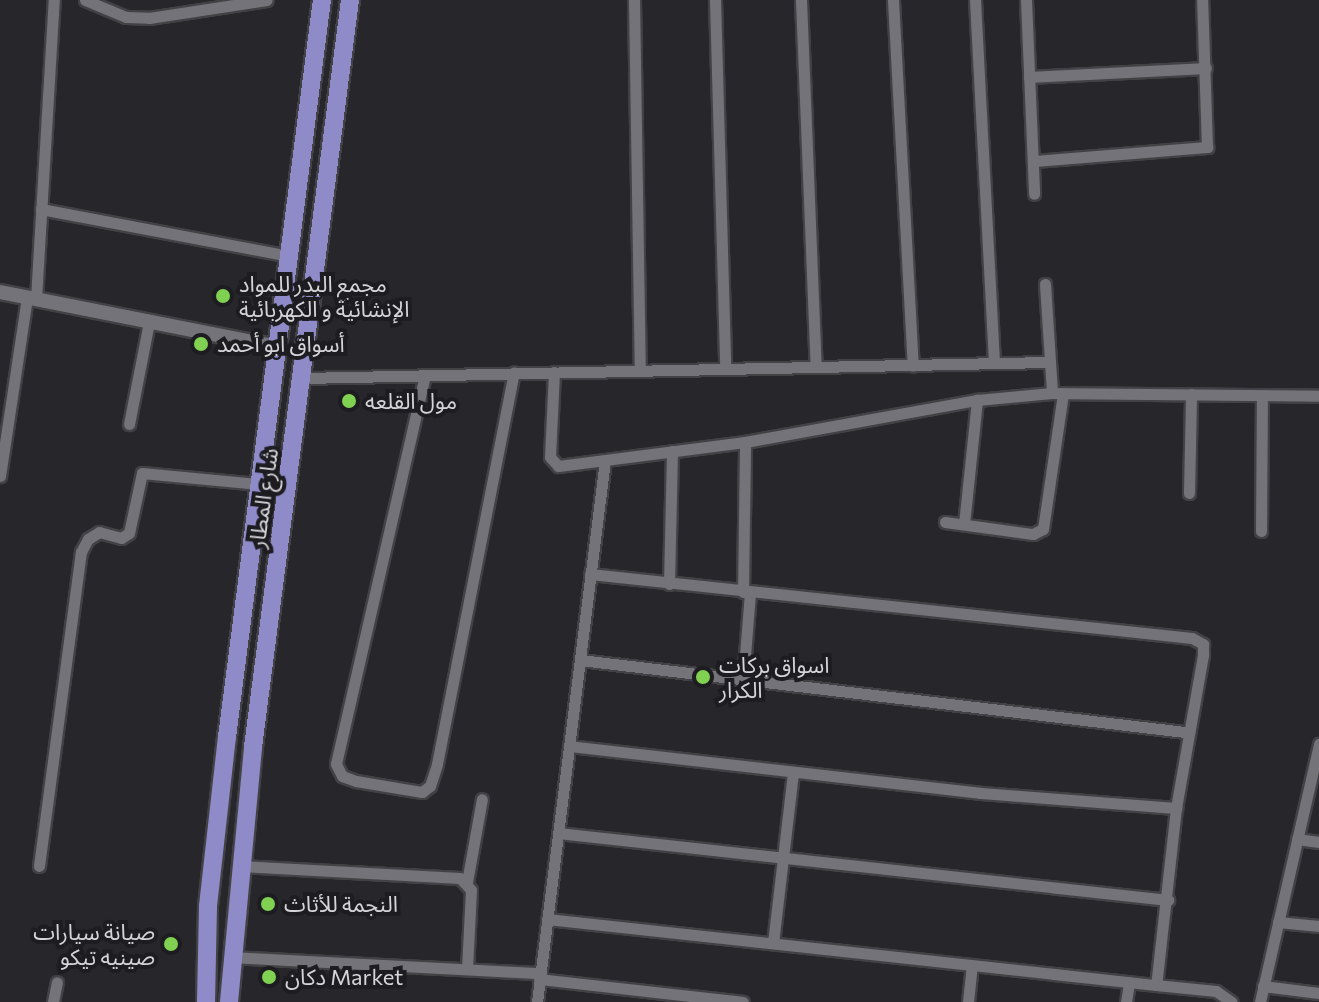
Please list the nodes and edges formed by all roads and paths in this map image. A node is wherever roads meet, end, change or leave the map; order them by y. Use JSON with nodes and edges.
{"nodes":[{"id":1,"x":54,"y":0,"type":"edge"},
{"id":2,"x":85,"y":0,"type":"edge"},
{"id":3,"x":267,"y":0,"type":"edge"},
{"id":4,"x":322,"y":0,"type":"edge"},
{"id":5,"x":350,"y":0,"type":"edge"},
{"id":6,"x":634,"y":0,"type":"edge"},
{"id":7,"x":715,"y":0,"type":"edge"},
{"id":8,"x":801,"y":0,"type":"edge"},
{"id":9,"x":893,"y":0,"type":"edge"},
{"id":10,"x":975,"y":0,"type":"edge"},
{"id":11,"x":1026,"y":0,"type":"edge"},
{"id":12,"x":1202,"y":0,"type":"edge"},
{"id":13,"x":1206,"y":68,"type":"junction"},
{"id":14,"x":1029,"y":77,"type":"junction"},
{"id":15,"x":1034,"y":161,"type":"junction"},
{"id":16,"x":1034,"y":194,"type":"dead end"},
{"id":17,"x":41,"y":209,"type":"junction"},
{"id":18,"x":289,"y":256,"type":"junction"},
{"id":19,"x":1045,"y":284,"type":"dead end"},
{"id":20,"x":0,"y":292,"type":"edge"},
{"id":21,"x":31,"y":298,"type":"junction"},
{"id":22,"x":149,"y":322,"type":"junction"},
{"id":23,"x":277,"y":347,"type":"junction"},
{"id":24,"x":1050,"y":362,"type":"junction"},
{"id":25,"x":994,"y":363,"type":"junction"},
{"id":26,"x":913,"y":365,"type":"junction"},
{"id":27,"x":816,"y":367,"type":"junction"},
{"id":28,"x":725,"y":369,"type":"junction"},
{"id":29,"x":640,"y":370,"type":"junction"},
{"id":30,"x":554,"y":372,"type":"junction"},
{"id":31,"x":514,"y":373,"type":"junction"},
{"id":32,"x":425,"y":375,"type":"junction"},
{"id":33,"x":303,"y":378,"type":"junction"},
{"id":34,"x":1058,"y":393,"type":"junction"},
{"id":35,"x":1191,"y":394,"type":"junction"},
{"id":36,"x":1262,"y":395,"type":"junction"},
{"id":37,"x":1319,"y":396,"type":"edge"},
{"id":38,"x":977,"y":400,"type":"junction"},
{"id":39,"x":129,"y":424,"type":"dead end"},
{"id":40,"x":745,"y":442,"type":"junction"},
{"id":41,"x":672,"y":451,"type":"junction"},
{"id":42,"x":605,"y":460,"type":"junction"},
{"id":43,"x":0,"y":476,"type":"edge"},
{"id":44,"x":259,"y":484,"type":"junction"},
{"id":45,"x":1189,"y":493,"type":"dead end"},
{"id":46,"x":945,"y":522,"type":"dead end"},
{"id":47,"x":964,"y":524,"type":"junction"},
{"id":48,"x":1261,"y":531,"type":"dead end"},
{"id":49,"x":590,"y":574,"type":"junction"},
{"id":50,"x":669,"y":584,"type":"junction"},
{"id":51,"x":746,"y":593,"type":"junction"},
{"id":52,"x":580,"y":660,"type":"junction"},
{"id":53,"x":743,"y":680,"type":"junction"},
{"id":54,"x":230,"y":717,"type":"junction"},
{"id":55,"x":257,"y":719,"type":"junction"},
{"id":56,"x":1185,"y":732,"type":"junction"},
{"id":57,"x":1319,"y":744,"type":"edge"},
{"id":58,"x":569,"y":746,"type":"junction"},
{"id":59,"x":224,"y":765,"type":"junction"},
{"id":60,"x":251,"y":769,"type":"junction"},
{"id":61,"x":793,"y":772,"type":"junction"},
{"id":62,"x":1315,"y":778,"type":"edge"},
{"id":63,"x":482,"y":799,"type":"dead end"},
{"id":64,"x":1176,"y":808,"type":"junction"},
{"id":65,"x":558,"y":833,"type":"junction"},
{"id":66,"x":1297,"y":839,"type":"junction"},
{"id":67,"x":1319,"y":842,"type":"edge"},
{"id":68,"x":782,"y":860,"type":"junction"},
{"id":69,"x":39,"y":866,"type":"dead end"},
{"id":70,"x":240,"y":866,"type":"junction"},
{"id":71,"x":467,"y":882,"type":"junction"},
{"id":72,"x":1168,"y":900,"type":"junction"},
{"id":73,"x":547,"y":919,"type":"junction"},
{"id":74,"x":1278,"y":922,"type":"junction"},
{"id":75,"x":1319,"y":926,"type":"edge"},
{"id":76,"x":773,"y":943,"type":"junction"},
{"id":77,"x":231,"y":957,"type":"junction"},
{"id":78,"x":972,"y":965,"type":"junction"},
{"id":79,"x":467,"y":969,"type":"junction"},
{"id":80,"x":540,"y":976,"type":"junction"},
{"id":81,"x":57,"y":982,"type":"dead end"},
{"id":82,"x":1129,"y":982,"type":"junction"},
{"id":83,"x":1156,"y":985,"type":"junction"},
{"id":84,"x":1263,"y":986,"type":"junction"},
{"id":85,"x":1319,"y":993,"type":"edge"},
{"id":86,"x":656,"y":997,"type":"edge"},
{"id":87,"x":53,"y":1002,"type":"edge"},
{"id":88,"x":206,"y":1002,"type":"edge"},
{"id":89,"x":229,"y":1002,"type":"edge"},
{"id":90,"x":537,"y":1002,"type":"edge"},
{"id":91,"x":743,"y":1002,"type":"edge"},
{"id":92,"x":968,"y":1002,"type":"edge"},
{"id":93,"x":1126,"y":1002,"type":"edge"},
{"id":94,"x":1232,"y":1002,"type":"edge"},
{"id":95,"x":1260,"y":1002,"type":"edge"}],
"edges":[{"from":1,"to":17,"type":"street"},
{"from":2,"to":3,"type":"street"},
{"from":4,"to":18,"type":"main road","name":"شارع المطار"},
{"from":5,"to":33,"type":"main road","name":"شارع المطار"},
{"from":6,"to":29,"type":"street"},
{"from":7,"to":28,"type":"street"},
{"from":8,"to":27,"type":"street"},
{"from":9,"to":26,"type":"street"},
{"from":10,"to":25,"type":"street"},
{"from":11,"to":14,"type":"street"},
{"from":12,"to":13,"type":"street"},
{"from":13,"to":14,"type":"street"},
{"from":13,"to":15,"type":"street"},
{"from":14,"to":15,"type":"street"},
{"from":15,"to":16,"type":"street"},
{"from":17,"to":18,"type":"street"},
{"from":17,"to":21,"type":"street"},
{"from":18,"to":23,"type":"main road","name":"شارع المطار"},
{"from":19,"to":24,"type":"street"},
{"from":20,"to":21,"type":"street"},
{"from":21,"to":22,"type":"street"},
{"from":21,"to":43,"type":"street"},
{"from":22,"to":23,"type":"street"},
{"from":22,"to":39,"type":"street"},
{"from":23,"to":44,"type":"main road","name":"شارع المطار"},
{"from":24,"to":25,"type":"street"},
{"from":24,"to":34,"type":"street"},
{"from":25,"to":26,"type":"street"},
{"from":26,"to":27,"type":"street"},
{"from":27,"to":28,"type":"street"},
{"from":28,"to":29,"type":"street"},
{"from":29,"to":30,"type":"street"},
{"from":30,"to":31,"type":"street"},
{"from":30,"to":42,"type":"street"},
{"from":31,"to":32,"type":"street"},
{"from":31,"to":32,"type":"street"},
{"from":32,"to":33,"type":"street"},
{"from":33,"to":55,"type":"main road","name":"شارع المطار"},
{"from":34,"to":35,"type":"street"},
{"from":34,"to":38,"type":"street"},
{"from":34,"to":47,"type":"street"},
{"from":35,"to":36,"type":"street"},
{"from":35,"to":45,"type":"street"},
{"from":36,"to":37,"type":"street"},
{"from":36,"to":48,"type":"street"},
{"from":38,"to":40,"type":"street"},
{"from":38,"to":47,"type":"street"},
{"from":40,"to":41,"type":"street"},
{"from":40,"to":51,"type":"street"},
{"from":41,"to":42,"type":"street"},
{"from":41,"to":50,"type":"street"},
{"from":42,"to":49,"type":"street"},
{"from":44,"to":54,"type":"main road","name":"شارع المطار"},
{"from":44,"to":69,"type":"street"},
{"from":46,"to":47,"type":"street"},
{"from":49,"to":50,"type":"street"},
{"from":49,"to":52,"type":"street"},
{"from":50,"to":51,"type":"street"},
{"from":51,"to":53,"type":"street"},
{"from":51,"to":56,"type":"street"},
{"from":52,"to":53,"type":"street"},
{"from":52,"to":58,"type":"street"},
{"from":53,"to":56,"type":"street"},
{"from":54,"to":55,"type":"main road"},
{"from":54,"to":59,"type":"main road","name":"شارع المطار"},
{"from":55,"to":60,"type":"main road","name":"شارع المطار"},
{"from":56,"to":64,"type":"street"},
{"from":57,"to":62,"type":"street"},
{"from":58,"to":61,"type":"street"},
{"from":58,"to":65,"type":"street"},
{"from":59,"to":60,"type":"main road"},
{"from":59,"to":88,"type":"main road","name":"شارع المطار"},
{"from":60,"to":70,"type":"main road","name":"شارع المطار"},
{"from":61,"to":64,"type":"street"},
{"from":61,"to":68,"type":"street"},
{"from":62,"to":66,"type":"street"},
{"from":63,"to":71,"type":"street"},
{"from":64,"to":72,"type":"street"},
{"from":65,"to":68,"type":"street"},
{"from":65,"to":73,"type":"street"},
{"from":66,"to":67,"type":"street"},
{"from":66,"to":74,"type":"street"},
{"from":68,"to":72,"type":"street"},
{"from":68,"to":76,"type":"street"},
{"from":70,"to":71,"type":"street"},
{"from":70,"to":77,"type":"main road","name":"شارع المطار"},
{"from":71,"to":79,"type":"street"},
{"from":72,"to":83,"type":"street"},
{"from":73,"to":76,"type":"street"},
{"from":73,"to":80,"type":"street"},
{"from":74,"to":75,"type":"street"},
{"from":74,"to":84,"type":"street"},
{"from":76,"to":78,"type":"street"},
{"from":77,"to":79,"type":"street"},
{"from":77,"to":89,"type":"main road","name":"شارع المطار"},
{"from":78,"to":82,"type":"street"},
{"from":78,"to":92,"type":"street"},
{"from":79,"to":80,"type":"street"},
{"from":80,"to":86,"type":"street"},
{"from":80,"to":90,"type":"street"},
{"from":81,"to":87,"type":"street"},
{"from":82,"to":83,"type":"street"},
{"from":82,"to":93,"type":"street"},
{"from":83,"to":94,"type":"street"},
{"from":84,"to":85,"type":"street"},
{"from":84,"to":95,"type":"street"},
{"from":86,"to":91,"type":"street"}]}
